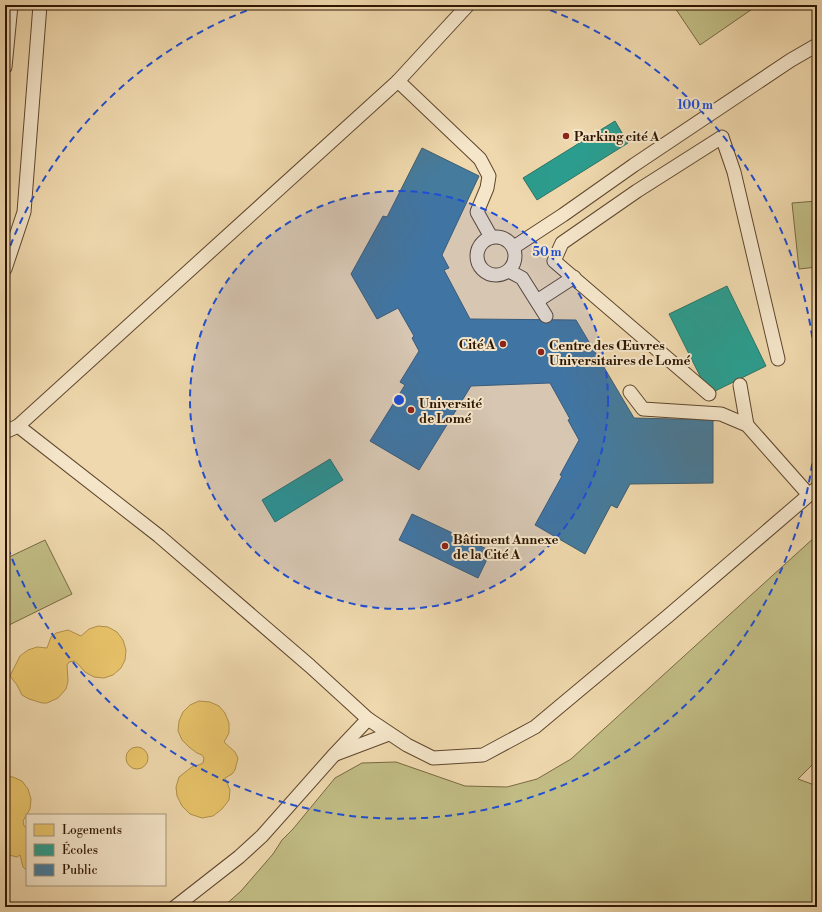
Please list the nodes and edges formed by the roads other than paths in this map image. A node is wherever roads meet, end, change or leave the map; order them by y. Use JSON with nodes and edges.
{"nodes":[{"id":1,"x":11,"y":5,"type":"edge"},
{"id":2,"x":468,"y":5,"type":"edge"},
{"id":3,"x":38,"y":6,"type":"edge"},
{"id":4,"x":817,"y":45,"type":"edge"},
{"id":5,"x":5,"y":67,"type":"edge"},
{"id":6,"x":398,"y":81,"type":"junction"},
{"id":7,"x":491,"y":237,"type":"junction"},
{"id":8,"x":514,"y":247,"type":"junction"},
{"id":9,"x":5,"y":269,"type":"edge"},
{"id":10,"x":509,"y":271,"type":"junction"},
{"id":11,"x":574,"y":277,"type":"junction"},
{"id":12,"x":537,"y":301,"type":"junction"},
{"id":13,"x":546,"y":316,"type":"dead end"},
{"id":14,"x":778,"y":360,"type":"dead end"},
{"id":15,"x":740,"y":385,"type":"dead end"},
{"id":16,"x":630,"y":392,"type":"dead end"},
{"id":17,"x":709,"y":394,"type":"dead end"},
{"id":18,"x":747,"y":425,"type":"junction"},
{"id":19,"x":18,"y":426,"type":"junction"},
{"id":20,"x":5,"y":432,"type":"edge"},
{"id":21,"x":813,"y":492,"type":"edge"},
{"id":22,"x":368,"y":718,"type":"junction"},
{"id":23,"x":389,"y":734,"type":"junction"},
{"id":24,"x":333,"y":756,"type":"junction"},
{"id":25,"x":175,"y":907,"type":"edge"}],
"edges":[{"from":1,"to":5,"type":"lane"},
{"from":2,"to":6,"type":"lane"},
{"from":3,"to":9,"type":"lane"},
{"from":4,"to":8,"type":"lane"},
{"from":6,"to":7,"type":"lane"},
{"from":6,"to":19,"type":"lane"},
{"from":7,"to":8,"type":"lane"},
{"from":7,"to":10,"type":"lane"},
{"from":8,"to":10,"type":"lane"},
{"from":10,"to":12,"type":"lane"},
{"from":11,"to":12,"type":"lane"},
{"from":11,"to":14,"type":"lane"},
{"from":11,"to":17,"type":"lane"},
{"from":12,"to":13,"type":"lane"},
{"from":15,"to":18,"type":"lane"},
{"from":16,"to":18,"type":"lane"},
{"from":18,"to":21,"type":"lane"},
{"from":19,"to":20,"type":"lane"},
{"from":19,"to":22,"type":"lane"},
{"from":21,"to":23,"type":"lane"},
{"from":22,"to":23,"type":"lane"},
{"from":22,"to":24,"type":"lane"},
{"from":23,"to":24,"type":"lane"},
{"from":24,"to":25,"type":"lane"}]}
